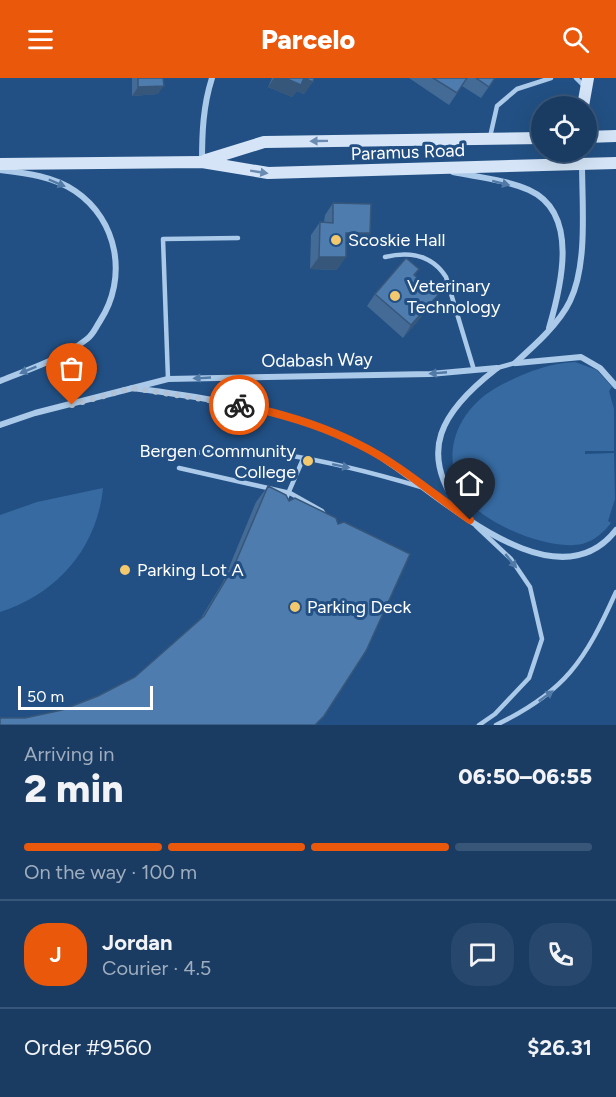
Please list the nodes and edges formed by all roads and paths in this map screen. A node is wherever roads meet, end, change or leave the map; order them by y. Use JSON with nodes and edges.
{"nodes":[{"id":1,"x":212,"y":78,"type":"edge"},
{"id":2,"x":551,"y":78,"type":"edge"},
{"id":3,"x":576,"y":78,"type":"edge"},
{"id":4,"x":587,"y":83,"type":"edge"},
{"id":5,"x":616,"y":136,"type":"edge"},
{"id":6,"x":597,"y":137,"type":"edge"},
{"id":7,"x":489,"y":138,"type":"junction"},
{"id":8,"x":531,"y":138,"type":"edge"},
{"id":9,"x":597,"y":160,"type":"edge"},
{"id":10,"x":202,"y":162,"type":"junction"},
{"id":11,"x":531,"y":162,"type":"edge"},
{"id":12,"x":582,"y":162,"type":"edge"},
{"id":13,"x":616,"y":163,"type":"edge"},
{"id":14,"x":0,"y":164,"type":"edge"},
{"id":15,"x":0,"y":170,"type":"edge"},
{"id":16,"x":444,"y":170,"type":"junction"},
{"id":17,"x":238,"y":238,"type":"dead end"},
{"id":18,"x":385,"y":257,"type":"dead end"},
{"id":19,"x":549,"y":328,"type":"junction"},
{"id":20,"x":515,"y":363,"type":"junction"},
{"id":21,"x":497,"y":368,"type":"junction"},
{"id":22,"x":474,"y":370,"type":"junction"},
{"id":23,"x":168,"y":379,"type":"junction"},
{"id":24,"x":0,"y":381,"type":"edge"},
{"id":25,"x":616,"y":386,"type":"edge"},
{"id":26,"x":132,"y":388,"type":"junction"},
{"id":27,"x":0,"y":425,"type":"edge"},
{"id":28,"x":179,"y":453,"type":"dead end"},
{"id":29,"x":303,"y":459,"type":"junction"},
{"id":30,"x":179,"y":468,"type":"dead end"},
{"id":31,"x":425,"y":489,"type":"junction"},
{"id":32,"x":290,"y":493,"type":"junction"},
{"id":33,"x":279,"y":513,"type":"edge"},
{"id":34,"x":470,"y":520,"type":"junction"},
{"id":35,"x":330,"y":524,"type":"edge"},
{"id":36,"x":616,"y":530,"type":"edge"},
{"id":37,"x":616,"y":592,"type":"edge"},
{"id":38,"x":479,"y":725,"type":"edge"},
{"id":39,"x":496,"y":725,"type":"edge"}],
"edges":[{"from":1,"to":10,"type":"street"},
{"from":2,"to":7,"type":"lane"},
{"from":3,"to":4,"type":"lane"},
{"from":5,"to":6,"type":"main road"},
{"from":7,"to":8,"type":"main road","name":"Paramus Road"},
{"from":7,"to":10,"type":"main road","name":"Paramus Road","one_way":true},
{"from":9,"to":13,"type":"main road","name":"Paramus Road"},
{"from":10,"to":14,"type":"main road","name":"Paramus Road"},
{"from":10,"to":16,"type":"main road","name":"Paramus Road","one_way":true},
{"from":11,"to":16,"type":"main road","name":"Paramus Road"},
{"from":12,"to":19,"type":"street"},
{"from":15,"to":24,"type":"street","one_way":true},
{"from":16,"to":19,"type":"street","one_way":true},
{"from":17,"to":23,"type":"lane"},
{"from":18,"to":22,"type":"lane"},
{"from":19,"to":20,"type":"street"},
{"from":20,"to":21,"type":"lane"},
{"from":20,"to":25,"type":"street"},
{"from":21,"to":22,"type":"street","name":"Odabash Way"},
{"from":21,"to":34,"type":"street"},
{"from":22,"to":23,"type":"street","name":"Odabash Way","one_way":true},
{"from":23,"to":26,"type":"street","name":"Odabash Way"},
{"from":26,"to":27,"type":"street","name":"Odabash Way"},
{"from":26,"to":31,"type":"street"},
{"from":28,"to":29,"type":"lane"},
{"from":29,"to":31,"type":"lane","one_way":true},
{"from":29,"to":32,"type":"lane"},
{"from":30,"to":32,"type":"lane"},
{"from":31,"to":34,"type":"street"},
{"from":32,"to":33,"type":"lane"},
{"from":32,"to":35,"type":"lane"},
{"from":34,"to":36,"type":"street"},
{"from":34,"to":38,"type":"lane","one_way":true},
{"from":39,"to":37,"type":"lane","one_way":true}]}
